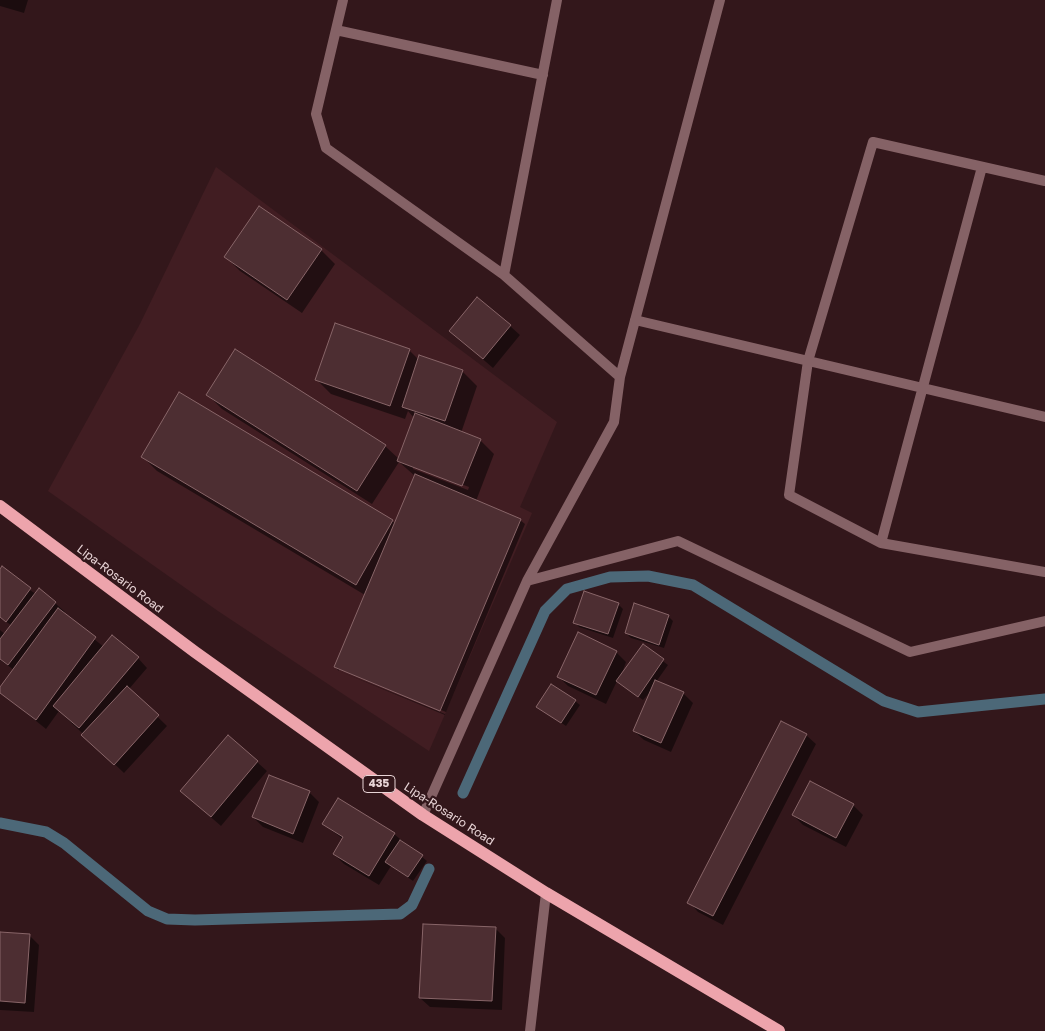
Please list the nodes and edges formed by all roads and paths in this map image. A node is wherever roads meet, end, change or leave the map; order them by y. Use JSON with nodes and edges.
{"nodes":[{"id":1,"x":344,"y":0,"type":"edge"},
{"id":2,"x":557,"y":0,"type":"edge"},
{"id":3,"x":720,"y":0,"type":"edge"},
{"id":4,"x":336,"y":30,"type":"junction"},
{"id":5,"x":542,"y":74,"type":"junction"},
{"id":6,"x":982,"y":167,"type":"junction"},
{"id":7,"x":1045,"y":181,"type":"edge"},
{"id":8,"x":504,"y":275,"type":"junction"},
{"id":9,"x":635,"y":320,"type":"junction"},
{"id":10,"x":808,"y":361,"type":"junction"},
{"id":11,"x":620,"y":377,"type":"junction"},
{"id":12,"x":921,"y":388,"type":"junction"},
{"id":13,"x":1045,"y":417,"type":"edge"},
{"id":14,"x":0,"y":506,"type":"edge"},
{"id":15,"x":881,"y":543,"type":"junction"},
{"id":16,"x":1045,"y":572,"type":"edge"},
{"id":17,"x":527,"y":581,"type":"junction"},
{"id":18,"x":1045,"y":622,"type":"edge"},
{"id":19,"x":423,"y":815,"type":"junction"},
{"id":20,"x":546,"y":893,"type":"junction"},
{"id":21,"x":530,"y":1031,"type":"edge"},
{"id":22,"x":779,"y":1031,"type":"edge"}],
"edges":[{"from":1,"to":4,"type":"street"},
{"from":2,"to":5,"type":"street"},
{"from":3,"to":9,"type":"street"},
{"from":4,"to":5,"type":"street"},
{"from":4,"to":8,"type":"street"},
{"from":5,"to":8,"type":"street"},
{"from":6,"to":7,"type":"street"},
{"from":6,"to":10,"type":"street"},
{"from":6,"to":12,"type":"street"},
{"from":8,"to":11,"type":"street"},
{"from":9,"to":10,"type":"street"},
{"from":9,"to":11,"type":"street"},
{"from":10,"to":12,"type":"street"},
{"from":10,"to":15,"type":"street"},
{"from":11,"to":17,"type":"street"},
{"from":12,"to":13,"type":"street"},
{"from":12,"to":15,"type":"street"},
{"from":14,"to":19,"type":"main road","name":"Lipa-Rosario Road","number":"435"},
{"from":15,"to":16,"type":"street"},
{"from":17,"to":18,"type":"street"},
{"from":17,"to":19,"type":"street"},
{"from":19,"to":20,"type":"main road","name":"Lipa-Rosario Road","number":"435"},
{"from":20,"to":21,"type":"street"},
{"from":20,"to":22,"type":"main road","name":"Lipa-Rosario Road","number":"435"}]}
